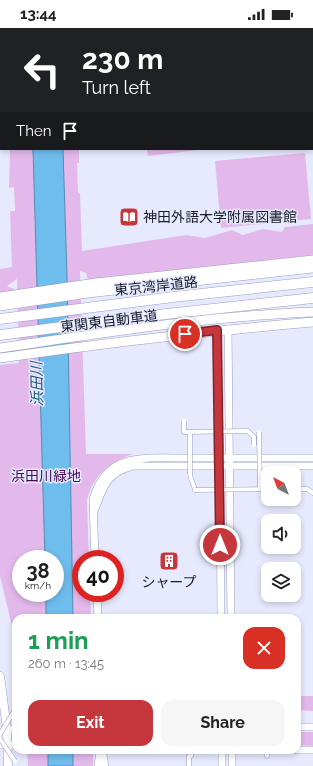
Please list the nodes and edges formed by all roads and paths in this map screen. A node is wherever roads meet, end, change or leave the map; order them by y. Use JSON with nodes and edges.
{"nodes":[{"id":1,"x":313,"y":260,"type":"edge"},
{"id":2,"x":313,"y":268,"type":"edge"},
{"id":3,"x":313,"y":282,"type":"edge"},
{"id":4,"x":0,"y":297,"type":"edge"},
{"id":5,"x":313,"y":298,"type":"edge"},
{"id":6,"x":0,"y":306,"type":"edge"},
{"id":7,"x":313,"y":312,"type":"edge"},
{"id":8,"x":0,"y":319,"type":"edge"},
{"id":9,"x":313,"y":322,"type":"edge"},
{"id":10,"x":217,"y":330,"type":"junction"},
{"id":11,"x":228,"y":330,"type":"junction"},
{"id":12,"x":0,"y":335,"type":"edge"},
{"id":13,"x":0,"y":348,"type":"edge"},
{"id":14,"x":0,"y":358,"type":"edge"},
{"id":15,"x":184,"y":421,"type":"dead end"},
{"id":16,"x":190,"y":432,"type":"junction"},
{"id":17,"x":259,"y":432,"type":"dead end"},
{"id":18,"x":254,"y":437,"type":"junction"},
{"id":19,"x":260,"y":437,"type":"junction"},
{"id":20,"x":254,"y":445,"type":"dead end"},
{"id":21,"x":313,"y":458,"type":"edge"},
{"id":22,"x":220,"y":461,"type":"junction"},
{"id":23,"x":229,"y":461,"type":"junction"},
{"id":24,"x":313,"y":466,"type":"edge"},
{"id":25,"x":260,"y":489,"type":"joint"},
{"id":26,"x":301,"y":489,"type":"edge"},
{"id":27,"x":313,"y":493,"type":"edge"},
{"id":28,"x":95,"y":550,"type":"edge"},
{"id":29,"x":97,"y":602,"type":"edge"},
{"id":30,"x":98,"y":614,"type":"edge"},
{"id":31,"x":221,"y":614,"type":"edge"},
{"id":32,"x":230,"y":614,"type":"edge"},
{"id":33,"x":0,"y":676,"type":"edge"},
{"id":34,"x":12,"y":715,"type":"edge"},
{"id":35,"x":301,"y":727,"type":"edge"},
{"id":36,"x":313,"y":727,"type":"edge"},
{"id":37,"x":12,"y":730,"type":"edge"},
{"id":38,"x":2,"y":731,"type":"edge"},
{"id":39,"x":0,"y":739,"type":"edge"},
{"id":40,"x":4,"y":745,"type":"edge"},
{"id":41,"x":301,"y":750,"type":"edge"},
{"id":42,"x":313,"y":750,"type":"edge"},
{"id":43,"x":100,"y":754,"type":"edge"},
{"id":44,"x":102,"y":754,"type":"edge"},
{"id":45,"x":191,"y":754,"type":"edge"},
{"id":46,"x":222,"y":754,"type":"edge"},
{"id":47,"x":232,"y":754,"type":"edge"},
{"id":48,"x":15,"y":761,"type":"dead end"},
{"id":49,"x":8,"y":766,"type":"edge"},
{"id":50,"x":98,"y":766,"type":"edge"},
{"id":51,"x":105,"y":766,"type":"edge"},
{"id":52,"x":189,"y":766,"type":"edge"},
{"id":53,"x":222,"y":766,"type":"edge"},
{"id":54,"x":232,"y":766,"type":"edge"}],
"edges":[{"from":1,"to":4,"type":"highway"},
{"from":2,"to":6,"type":"highway","name":"東京湾岸道路"},
{"from":3,"to":8,"type":"highway","name":"東関東自動車道"},
{"from":5,"to":12,"type":"highway","name":"東関東自動車道"},
{"from":7,"to":13,"type":"highway"},
{"from":9,"to":11,"type":"highway"},
{"from":10,"to":11,"type":"highway"},
{"from":10,"to":14,"type":"highway"},
{"from":10,"to":22,"type":"street"},
{"from":11,"to":23,"type":"street"},
{"from":15,"to":16,"type":"street","bridge":true},
{"from":16,"to":18,"type":"street","bridge":true},
{"from":16,"to":25,"type":"street","bridge":true},
{"from":17,"to":19,"type":"street","bridge":true},
{"from":18,"to":19,"type":"street","bridge":true},
{"from":18,"to":20,"type":"street","bridge":true},
{"from":19,"to":25,"type":"street","bridge":true},
{"from":21,"to":23,"type":"street"},
{"from":22,"to":23,"type":"street"},
{"from":22,"to":28,"type":"street"},
{"from":22,"to":31,"type":"street"},
{"from":23,"to":24,"type":"street"},
{"from":23,"to":32,"type":"street"},
{"from":26,"to":27,"type":"street"},
{"from":29,"to":30,"type":"street"},
{"from":33,"to":38,"type":"main road"},
{"from":34,"to":38,"type":"street","bridge":true},
{"from":35,"to":36,"type":"street"},
{"from":37,"to":38,"type":"street"},
{"from":38,"to":40,"type":"main road"},
{"from":39,"to":48,"type":"street","bridge":true},
{"from":40,"to":49,"type":"main road"},
{"from":41,"to":42,"type":"street"},
{"from":43,"to":50,"type":"street"},
{"from":44,"to":51,"type":"street"},
{"from":45,"to":52,"type":"street"},
{"from":46,"to":53,"type":"street"},
{"from":47,"to":54,"type":"street"}]}
